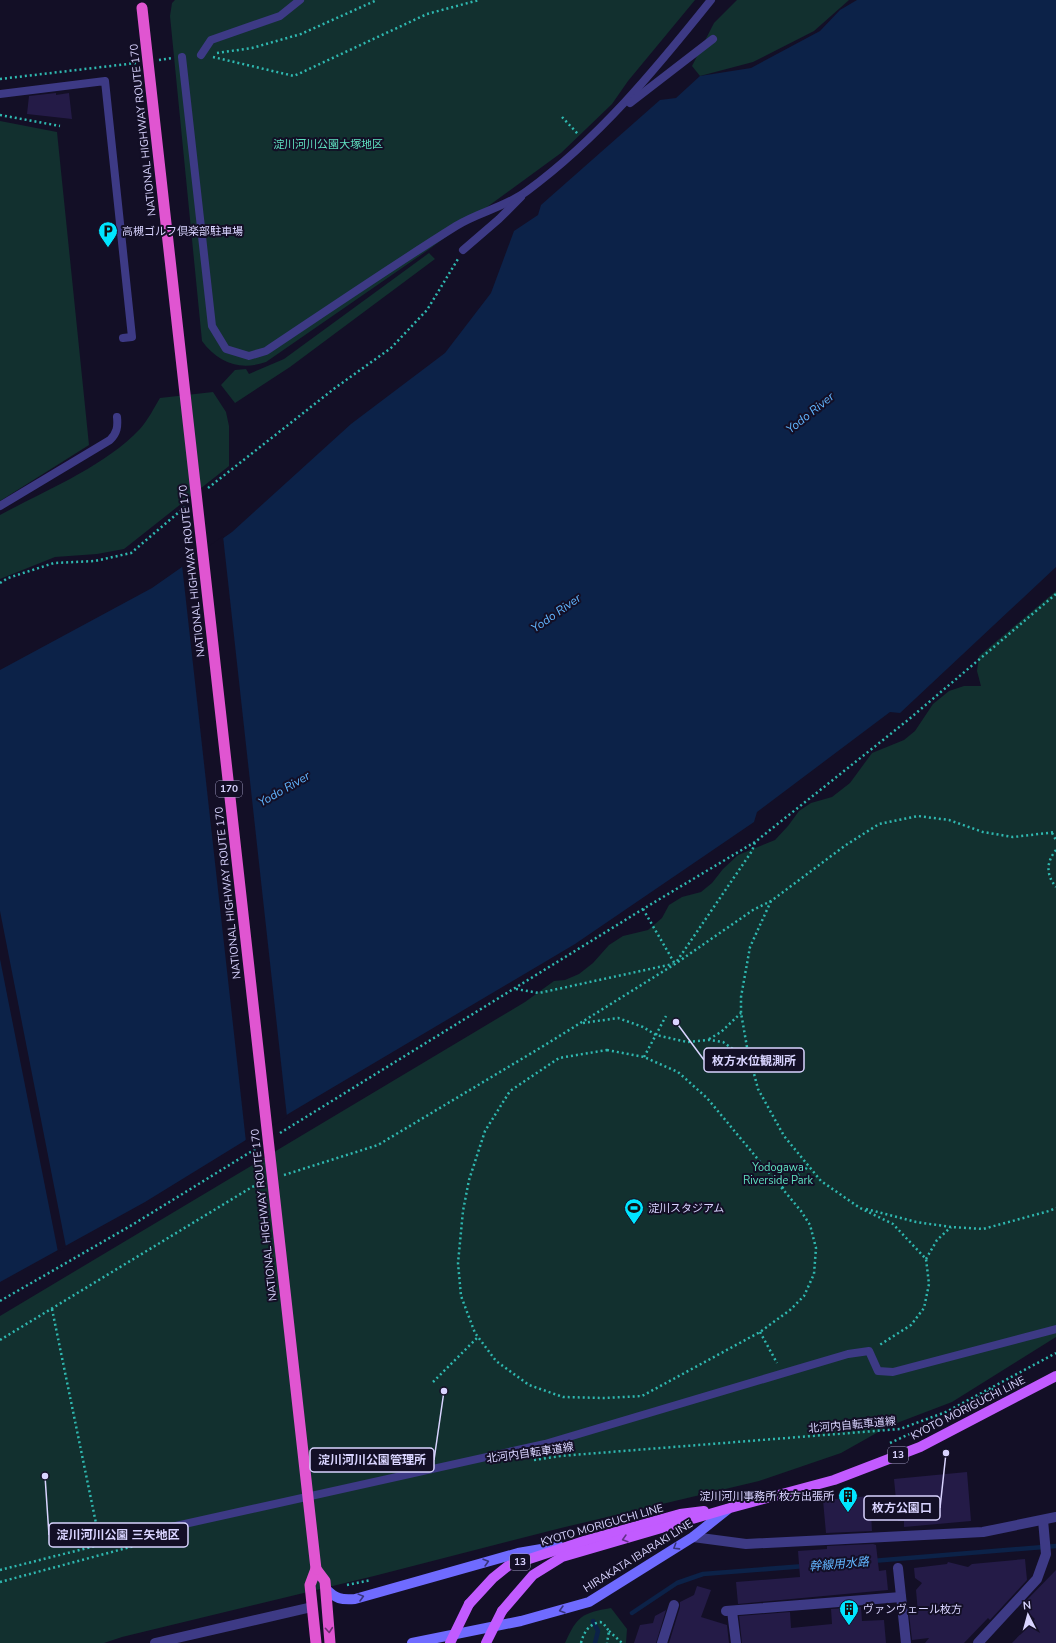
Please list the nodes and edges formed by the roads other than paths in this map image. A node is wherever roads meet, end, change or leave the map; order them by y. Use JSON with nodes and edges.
{"nodes":[{"id":1,"x":300,"y":0,"type":"edge"},
{"id":2,"x":711,"y":0,"type":"edge"},
{"id":3,"x":142,"y":4,"type":"edge"},
{"id":4,"x":713,"y":39,"type":"dead end"},
{"id":5,"x":201,"y":55,"type":"road end"},
{"id":6,"x":182,"y":57,"type":"dead end"},
{"id":7,"x":0,"y":94,"type":"edge"},
{"id":8,"x":615,"y":115,"type":"junction"},
{"id":9,"x":526,"y":192,"type":"junction"},
{"id":10,"x":463,"y":250,"type":"road end"},
{"id":11,"x":123,"y":338,"type":"dead end"},
{"id":12,"x":117,"y":417,"type":"dead end"},
{"id":13,"x":0,"y":506,"type":"edge"},
{"id":14,"x":1056,"y":1329,"type":"edge"},
{"id":15,"x":1056,"y":1376,"type":"edge"},
{"id":16,"x":730,"y":1508,"type":"junction"},
{"id":17,"x":1056,"y":1517,"type":"edge"},
{"id":18,"x":1044,"y":1520,"type":"junction"},
{"id":19,"x":153,"y":1531,"type":"road end"},
{"id":20,"x":693,"y":1537,"type":"junction"},
{"id":21,"x":584,"y":1541,"type":"junction"},
{"id":22,"x":898,"y":1568,"type":"dead end"},
{"id":23,"x":316,"y":1569,"type":"junction"},
{"id":24,"x":326,"y":1585,"type":"junction"},
{"id":25,"x":901,"y":1597,"type":"junction"},
{"id":26,"x":674,"y":1605,"type":"dead end"},
{"id":27,"x":312,"y":1607,"type":"junction"},
{"id":28,"x":315,"y":1642,"type":"edge"},
{"id":29,"x":155,"y":1643,"type":"edge"},
{"id":30,"x":330,"y":1643,"type":"edge"},
{"id":31,"x":412,"y":1643,"type":"edge"},
{"id":32,"x":450,"y":1643,"type":"edge"},
{"id":33,"x":486,"y":1643,"type":"edge"},
{"id":34,"x":662,"y":1643,"type":"edge"},
{"id":35,"x":736,"y":1643,"type":"edge"},
{"id":36,"x":906,"y":1643,"type":"edge"},
{"id":37,"x":978,"y":1643,"type":"edge"}],
"edges":[{"from":1,"to":5,"type":"lane"},
{"from":2,"to":8,"type":"lane"},
{"from":3,"to":23,"type":"highway","name":"NATIONAL HIGHWAY ROUTE 170","number":"170","bridge":true},
{"from":4,"to":8,"type":"lane"},
{"from":6,"to":9,"type":"lane"},
{"from":7,"to":11,"type":"lane"},
{"from":8,"to":9,"type":"lane"},
{"from":9,"to":10,"type":"lane"},
{"from":12,"to":13,"type":"lane"},
{"from":14,"to":19,"type":"lane"},
{"from":15,"to":16,"type":"main road","name":"KYOTO MORIGUCHI LINE","number":"13"},
{"from":16,"to":20,"type":"main road","name":"HIRAKATA IBARAKI LINE"},
{"from":16,"to":21,"type":"main road","name":"KYOTO MORIGUCHI LINE","number":"13"},
{"from":16,"to":33,"type":"main road","name":"KYOTO MORIGUCHI LINE","number":"13","one_way":true,"bridge":true},
{"from":17,"to":18,"type":"street"},
{"from":18,"to":20,"type":"street"},
{"from":18,"to":37,"type":"street"},
{"from":20,"to":31,"type":"main road","name":"HIRAKATA IBARAKI LINE","one_way":true},
{"from":24,"to":21,"type":"main road","one_way":true},
{"from":21,"to":32,"type":"main road","name":"KYOTO MORIGUCHI LINE","number":"13","bridge":true},
{"from":22,"to":25,"type":"street"},
{"from":23,"to":24,"type":"highway"},
{"from":23,"to":27,"type":"highway","name":"NATIONAL HIGHWAY ROUTE 170","number":"170"},
{"from":24,"to":30,"type":"highway","one_way":true},
{"from":25,"to":35,"type":"street"},
{"from":25,"to":36,"type":"street"},
{"from":26,"to":34,"type":"street"},
{"from":27,"to":28,"type":"highway","name":"NATIONAL HIGHWAY ROUTE 170","number":"170"},
{"from":27,"to":29,"type":"street"}]}
